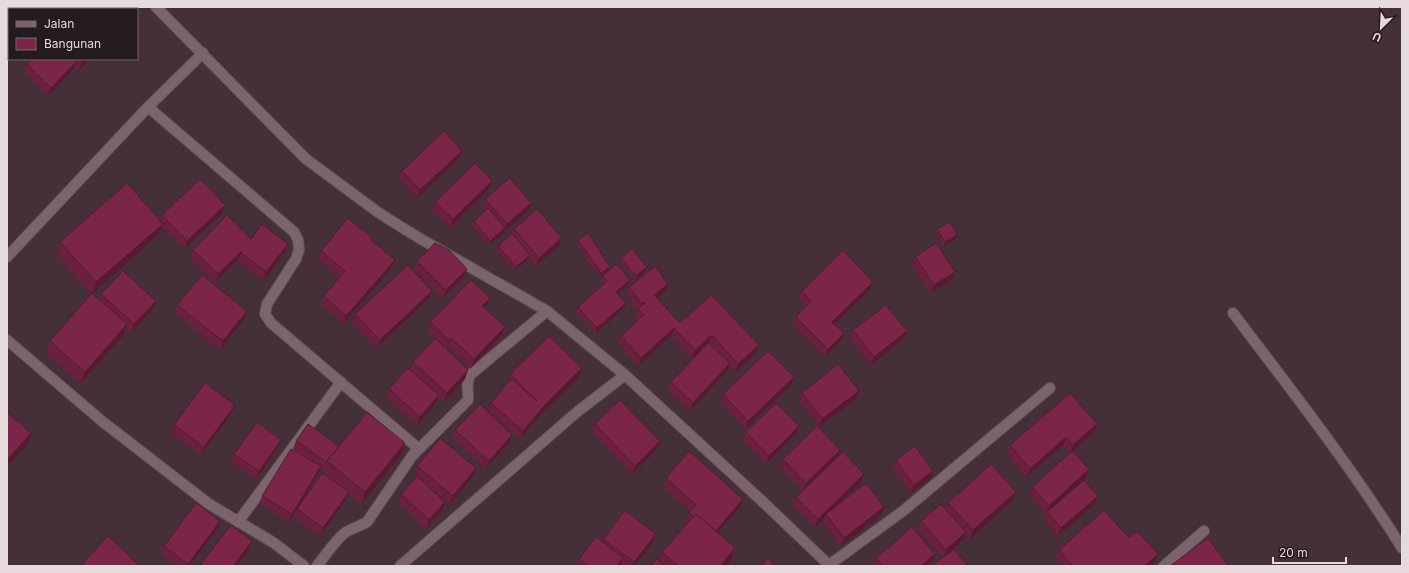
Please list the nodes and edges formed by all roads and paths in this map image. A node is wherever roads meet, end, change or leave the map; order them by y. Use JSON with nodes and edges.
{"nodes":[{"id":1,"x":156,"y":7,"type":"edge"},
{"id":2,"x":203,"y":53,"type":"junction"},
{"id":3,"x":148,"y":107,"type":"junction"},
{"id":4,"x":7,"y":258,"type":"edge"},
{"id":5,"x":547,"y":310,"type":"junction"},
{"id":6,"x":1233,"y":313,"type":"dead end"},
{"id":7,"x":7,"y":340,"type":"edge"},
{"id":8,"x":625,"y":375,"type":"junction"},
{"id":9,"x":341,"y":382,"type":"junction"},
{"id":10,"x":1050,"y":388,"type":"dead end"},
{"id":11,"x":419,"y":449,"type":"junction"},
{"id":12,"x":238,"y":522,"type":"junction"},
{"id":13,"x":1204,"y":531,"type":"dead end"},
{"id":14,"x":1402,"y":548,"type":"edge"},
{"id":15,"x":304,"y":566,"type":"edge"},
{"id":16,"x":317,"y":566,"type":"edge"},
{"id":17,"x":400,"y":566,"type":"edge"},
{"id":18,"x":829,"y":566,"type":"edge"},
{"id":19,"x":1164,"y":566,"type":"edge"}],
"edges":[{"from":1,"to":2,"type":"street"},
{"from":2,"to":3,"type":"street"},
{"from":2,"to":5,"type":"street"},
{"from":3,"to":4,"type":"street"},
{"from":3,"to":9,"type":"street"},
{"from":5,"to":8,"type":"street"},
{"from":5,"to":11,"type":"street"},
{"from":6,"to":14,"type":"street"},
{"from":7,"to":12,"type":"street"},
{"from":8,"to":17,"type":"street"},
{"from":8,"to":18,"type":"street"},
{"from":9,"to":11,"type":"street"},
{"from":9,"to":12,"type":"street"},
{"from":10,"to":18,"type":"street"},
{"from":11,"to":16,"type":"street"},
{"from":12,"to":15,"type":"street"},
{"from":13,"to":19,"type":"street"}]}
